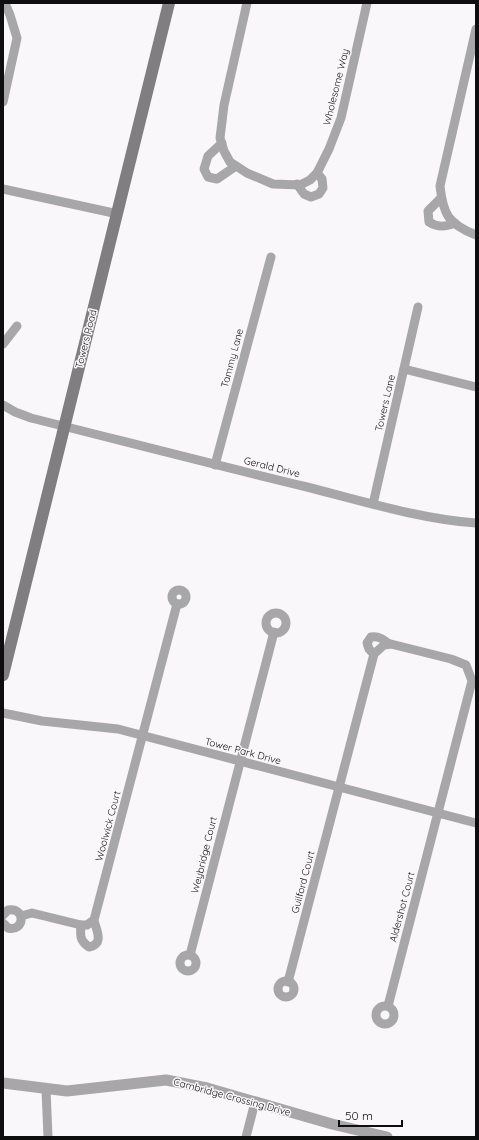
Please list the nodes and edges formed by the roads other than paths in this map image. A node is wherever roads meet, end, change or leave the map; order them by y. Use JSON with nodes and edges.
{"nodes":[{"id":1,"x":5,"y":3,"type":"edge"},
{"id":2,"x":169,"y":3,"type":"edge"},
{"id":3,"x":248,"y":3,"type":"edge"},
{"id":4,"x":367,"y":3,"type":"edge"},
{"id":5,"x":476,"y":29,"type":"edge"},
{"id":6,"x":3,"y":102,"type":"edge"},
{"id":7,"x":222,"y":143,"type":"junction"},
{"id":8,"x":236,"y":166,"type":"junction"},
{"id":9,"x":317,"y":173,"type":"junction"},
{"id":10,"x":297,"y":184,"type":"junction"},
{"id":11,"x":3,"y":189,"type":"edge"},
{"id":12,"x":441,"y":198,"type":"junction"},
{"id":13,"x":118,"y":214,"type":"junction"},
{"id":14,"x":455,"y":224,"type":"junction"},
{"id":15,"x":476,"y":235,"type":"edge"},
{"id":16,"x":271,"y":257,"type":"dead end"},
{"id":17,"x":418,"y":307,"type":"dead end"},
{"id":18,"x":18,"y":326,"type":"dead end"},
{"id":19,"x":3,"y":344,"type":"edge"},
{"id":20,"x":404,"y":370,"type":"junction"},
{"id":21,"x":476,"y":387,"type":"edge"},
{"id":22,"x":3,"y":405,"type":"edge"},
{"id":23,"x":64,"y":426,"type":"junction"},
{"id":24,"x":215,"y":465,"type":"junction"},
{"id":25,"x":373,"y":504,"type":"junction"},
{"id":26,"x":476,"y":523,"type":"edge"},
{"id":27,"x":177,"y":604,"type":"dead end"},
{"id":28,"x":274,"y":632,"type":"dead end"},
{"id":29,"x":389,"y":644,"type":"junction"},
{"id":30,"x":374,"y":654,"type":"junction"},
{"id":31,"x":476,"y":664,"type":"edge"},
{"id":32,"x":466,"y":665,"type":"junction"},
{"id":33,"x":3,"y":674,"type":"edge"},
{"id":34,"x":474,"y":679,"type":"edge"},
{"id":35,"x":3,"y":713,"type":"edge"},
{"id":36,"x":143,"y":736,"type":"junction"},
{"id":37,"x":240,"y":762,"type":"junction"},
{"id":38,"x":338,"y":788,"type":"junction"},
{"id":39,"x":438,"y":813,"type":"junction"},
{"id":40,"x":476,"y":823,"type":"edge"},
{"id":41,"x":3,"y":915,"type":"edge"},
{"id":42,"x":21,"y":916,"type":"junction"},
{"id":43,"x":94,"y":921,"type":"junction"},
{"id":44,"x":3,"y":923,"type":"edge"},
{"id":45,"x":81,"y":925,"type":"junction"},
{"id":46,"x":190,"y":955,"type":"dead end"},
{"id":47,"x":288,"y":982,"type":"dead end"},
{"id":48,"x":388,"y":1006,"type":"dead end"},
{"id":49,"x":3,"y":1083,"type":"edge"},
{"id":50,"x":46,"y":1089,"type":"junction"},
{"id":51,"x":255,"y":1102,"type":"junction"},
{"id":52,"x":48,"y":1137,"type":"edge"},
{"id":53,"x":246,"y":1137,"type":"edge"},
{"id":54,"x":387,"y":1137,"type":"edge"}],
"edges":[{"from":1,"to":6,"type":"street"},
{"from":2,"to":13,"type":"main road","name":"Towers Road"},
{"from":3,"to":7,"type":"street"},
{"from":4,"to":9,"type":"street","name":"Wholesome Way"},
{"from":5,"to":12,"type":"street"},
{"from":7,"to":8,"type":"street"},
{"from":7,"to":8,"type":"street"},
{"from":8,"to":10,"type":"street"},
{"from":9,"to":10,"type":"street"},
{"from":9,"to":10,"type":"street"},
{"from":11,"to":13,"type":"street"},
{"from":12,"to":14,"type":"street"},
{"from":12,"to":14,"type":"street"},
{"from":13,"to":23,"type":"main road","name":"Towers Road"},
{"from":14,"to":15,"type":"street"},
{"from":16,"to":24,"type":"street","name":"Tammy Lane"},
{"from":17,"to":20,"type":"street","name":"Towers Lane"},
{"from":18,"to":19,"type":"street"},
{"from":20,"to":21,"type":"street"},
{"from":20,"to":25,"type":"street","name":"Towers Lane"},
{"from":22,"to":23,"type":"street","name":"Gerald Drive"},
{"from":23,"to":24,"type":"street","name":"Gerald Drive"},
{"from":23,"to":33,"type":"main road","name":"Towers Road"},
{"from":24,"to":25,"type":"street","name":"Gerald Drive"},
{"from":25,"to":26,"type":"street","name":"Gerald Drive"},
{"from":27,"to":36,"type":"street","name":"Woolwick Court"},
{"from":28,"to":37,"type":"street","name":"Weybridge Court"},
{"from":29,"to":30,"type":"street"},
{"from":29,"to":30,"type":"street"},
{"from":29,"to":32,"type":"street"},
{"from":30,"to":38,"type":"street","name":"Guilford Court"},
{"from":31,"to":32,"type":"street"},
{"from":32,"to":34,"type":"street"},
{"from":34,"to":39,"type":"street","name":"Aldershot Court"},
{"from":35,"to":36,"type":"street","name":"Tower Park Drive"},
{"from":36,"to":37,"type":"street","name":"Tower Park Drive"},
{"from":36,"to":43,"type":"street","name":"Woolwick Court"},
{"from":37,"to":38,"type":"street","name":"Tower Park Drive"},
{"from":37,"to":46,"type":"street","name":"Weybridge Court"},
{"from":38,"to":39,"type":"street","name":"Tower Park Drive"},
{"from":38,"to":47,"type":"street","name":"Guilford Court"},
{"from":39,"to":40,"type":"street","name":"Tower Park Drive"},
{"from":39,"to":48,"type":"street","name":"Aldershot Court"},
{"from":41,"to":42,"type":"street"},
{"from":42,"to":44,"type":"street"},
{"from":42,"to":45,"type":"street"},
{"from":43,"to":45,"type":"street"},
{"from":43,"to":45,"type":"street","name":"Woolwick Court"},
{"from":49,"to":50,"type":"street","name":"Cambridge Crossing Drive"},
{"from":50,"to":51,"type":"street","name":"Cambridge Crossing Drive"},
{"from":50,"to":52,"type":"street"},
{"from":51,"to":53,"type":"street"},
{"from":51,"to":54,"type":"street","name":"Cambridge Crossing Drive"}]}
